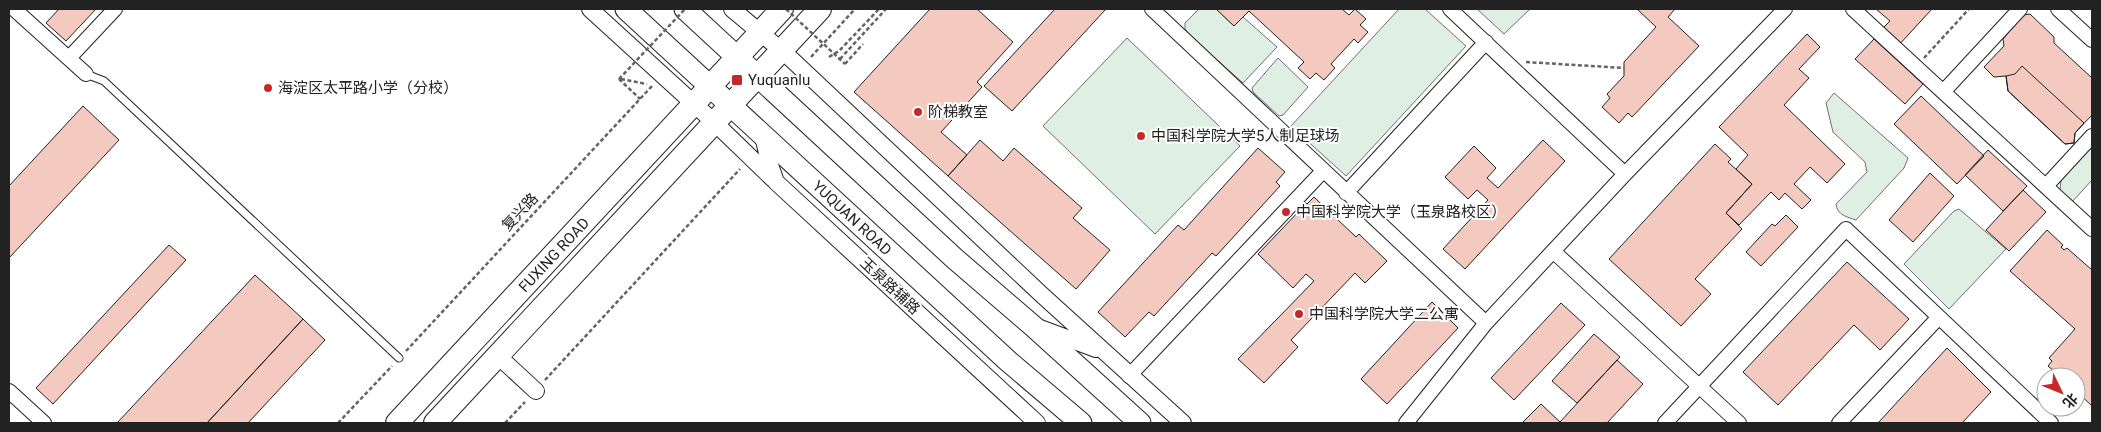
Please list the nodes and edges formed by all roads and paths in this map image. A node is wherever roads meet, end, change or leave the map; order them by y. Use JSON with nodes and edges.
{"nodes":[{"id":1,"x":14,"y":9,"type":"edge"},
{"id":2,"x":115,"y":9,"type":"edge"},
{"id":3,"x":590,"y":9,"type":"edge"},
{"id":4,"x":626,"y":9,"type":"edge"},
{"id":5,"x":685,"y":9,"type":"edge"},
{"id":6,"x":732,"y":9,"type":"edge"},
{"id":7,"x":782,"y":9,"type":"edge"},
{"id":8,"x":786,"y":9,"type":"edge"},
{"id":9,"x":820,"y":9,"type":"edge"},
{"id":10,"x":855,"y":9,"type":"edge"},
{"id":11,"x":879,"y":9,"type":"edge"},
{"id":12,"x":886,"y":9,"type":"edge"},
{"id":13,"x":1152,"y":9,"type":"edge"},
{"id":14,"x":1450,"y":9,"type":"edge"},
{"id":15,"x":1785,"y":9,"type":"edge"},
{"id":16,"x":1853,"y":9,"type":"edge"},
{"id":17,"x":1969,"y":9,"type":"edge"},
{"id":18,"x":2020,"y":9,"type":"edge"},
{"id":19,"x":2058,"y":9,"type":"edge"},
{"id":20,"x":759,"y":33,"type":"junction"},
{"id":21,"x":2092,"y":40,"type":"edge"},
{"id":22,"x":1486,"y":42,"type":"junction"},
{"id":23,"x":863,"y":44,"type":"dead end"},
{"id":24,"x":781,"y":51,"type":"junction"},
{"id":25,"x":737,"y":57,"type":"junction"},
{"id":26,"x":829,"y":57,"type":"dead end"},
{"id":27,"x":69,"y":58,"type":"junction"},
{"id":28,"x":840,"y":59,"type":"junction"},
{"id":29,"x":1505,"y":60,"type":"junction"},
{"id":30,"x":1916,"y":66,"type":"junction"},
{"id":31,"x":1624,"y":68,"type":"dead end"},
{"id":32,"x":800,"y":69,"type":"junction"},
{"id":33,"x":86,"y":74,"type":"joint"},
{"id":34,"x":663,"y":75,"type":"junction"},
{"id":35,"x":757,"y":76,"type":"junction"},
{"id":36,"x":619,"y":79,"type":"junction"},
{"id":37,"x":647,"y":84,"type":"dead end"},
{"id":38,"x":710,"y":87,"type":"junction"},
{"id":39,"x":1944,"y":91,"type":"junction"},
{"id":40,"x":640,"y":99,"type":"junction"},
{"id":41,"x":694,"y":104,"type":"junction"},
{"id":42,"x":731,"y":106,"type":"junction"},
{"id":43,"x":715,"y":123,"type":"junction"},
{"id":44,"x":763,"y":136,"type":"junction"},
{"id":45,"x":2092,"y":136,"type":"edge"},
{"id":46,"x":750,"y":158,"type":"junction"},
{"id":47,"x":1323,"y":171,"type":"junction"},
{"id":48,"x":1625,"y":174,"type":"junction"},
{"id":49,"x":776,"y":182,"type":"junction"},
{"id":50,"x":2046,"y":186,"type":"junction"},
{"id":51,"x":1346,"y":193,"type":"junction"},
{"id":52,"x":2092,"y":229,"type":"edge"},
{"id":53,"x":1553,"y":251,"type":"junction"},
{"id":54,"x":1939,"y":317,"type":"junction"},
{"id":55,"x":1486,"y":323,"type":"junction"},
{"id":56,"x":1033,"y":326,"type":"junction"},
{"id":57,"x":1106,"y":352,"type":"junction"},
{"id":58,"x":498,"y":356,"type":"junction"},
{"id":59,"x":399,"y":358,"type":"junction"},
{"id":60,"x":1129,"y":376,"type":"junction"},
{"id":61,"x":1700,"y":386,"type":"junction"},
{"id":62,"x":536,"y":390,"type":"junction"},
{"id":63,"x":9,"y":391,"type":"edge"},
{"id":64,"x":1410,"y":418,"type":"edge"},
{"id":65,"x":44,"y":423,"type":"edge"},
{"id":66,"x":338,"y":423,"type":"edge"},
{"id":67,"x":398,"y":423,"type":"edge"},
{"id":68,"x":435,"y":423,"type":"edge"},
{"id":69,"x":505,"y":423,"type":"edge"},
{"id":70,"x":1038,"y":423,"type":"edge"},
{"id":71,"x":1082,"y":423,"type":"edge"},
{"id":72,"x":1140,"y":423,"type":"edge"},
{"id":73,"x":1183,"y":423,"type":"edge"},
{"id":74,"x":1426,"y":423,"type":"edge"},
{"id":75,"x":1665,"y":423,"type":"edge"},
{"id":76,"x":1739,"y":423,"type":"edge"},
{"id":77,"x":1839,"y":423,"type":"edge"},
{"id":78,"x":2051,"y":423,"type":"edge"}],
"edges":[{"from":1,"to":27,"type":"street"},
{"from":2,"to":27,"type":"street"},
{"from":3,"to":34,"type":"street"},
{"from":4,"to":38,"type":"main road","name":"YUQUAN ROAD"},
{"from":5,"to":25,"type":"main road"},
{"from":5,"to":36,"type":"path","bridge":true},
{"from":6,"to":20,"type":"street"},
{"from":7,"to":20,"type":"highway","name":"FUXING ROAD"},
{"from":8,"to":28,"type":"path","bridge":true},
{"from":9,"to":24,"type":"highway","name":"FUXING ROAD"},
{"from":10,"to":32,"type":"path"},
{"from":11,"to":26,"type":"path"},
{"from":12,"to":28,"type":"path"},
{"from":13,"to":47,"type":"street"},
{"from":14,"to":22,"type":"street"},
{"from":15,"to":48,"type":"street"},
{"from":16,"to":30,"type":"street"},
{"from":17,"to":30,"type":"path"},
{"from":18,"to":39,"type":"street"},
{"from":19,"to":21,"type":"street"},
{"from":20,"to":24,"type":"street"},
{"from":20,"to":25,"type":"highway","name":"FUXING ROAD"},
{"from":22,"to":29,"type":"street"},
{"from":22,"to":51,"type":"street"},
{"from":23,"to":28,"type":"path","bridge":true},
{"from":24,"to":32,"type":"street"},
{"from":24,"to":35,"type":"highway","name":"FUXING ROAD"},
{"from":25,"to":35,"type":"main road"},
{"from":25,"to":38,"type":"highway","name":"FUXING ROAD"},
{"from":27,"to":33,"type":"street"},
{"from":29,"to":31,"type":"path"},
{"from":29,"to":48,"type":"street"},
{"from":30,"to":39,"type":"street"},
{"from":32,"to":57,"type":"street"},
{"from":33,"to":59,"type":"lane"},
{"from":34,"to":40,"type":"path","name":"复兴路"},
{"from":34,"to":41,"type":"street"},
{"from":35,"to":42,"type":"highway","name":"FUXING ROAD"},
{"from":35,"to":56,"type":"main road"},
{"from":36,"to":37,"type":"path"},
{"from":36,"to":40,"type":"path"},
{"from":38,"to":41,"type":"highway","name":"FUXING ROAD"},
{"from":38,"to":42,"type":"main road","name":"YUQUAN ROAD"},
{"from":39,"to":50,"type":"street"},
{"from":40,"to":59,"type":"path","name":"复兴路"},
{"from":41,"to":43,"type":"street"},
{"from":41,"to":67,"type":"highway","name":"FUXING ROAD"},
{"from":42,"to":43,"type":"highway","name":"FUXING ROAD"},
{"from":42,"to":44,"type":"main road","name":"YUQUAN ROAD"},
{"from":43,"to":46,"type":"street"},
{"from":43,"to":58,"type":"highway","name":"FUXING ROAD"},
{"from":44,"to":49,"type":"street","name":"玉泉路辅路"},
{"from":44,"to":71,"type":"main road","name":"YUQUAN ROAD"},
{"from":45,"to":50,"type":"street"},
{"from":46,"to":49,"type":"street"},
{"from":46,"to":62,"type":"path"},
{"from":47,"to":51,"type":"street"},
{"from":47,"to":60,"type":"street"},
{"from":48,"to":53,"type":"street"},
{"from":49,"to":70,"type":"street","name":"玉泉路辅路"},
{"from":50,"to":52,"type":"street"},
{"from":51,"to":55,"type":"street"},
{"from":53,"to":55,"type":"street"},
{"from":53,"to":61,"type":"street"},
{"from":54,"to":61,"type":"street"},
{"from":54,"to":77,"type":"street"},
{"from":54,"to":78,"type":"street"},
{"from":55,"to":64,"type":"street"},
{"from":56,"to":57,"type":"street"},
{"from":56,"to":72,"type":"main road"},
{"from":57,"to":60,"type":"street"},
{"from":58,"to":62,"type":"street"},
{"from":58,"to":68,"type":"highway","name":"FUXING ROAD"},
{"from":59,"to":66,"type":"path","name":"复兴路"},
{"from":60,"to":73,"type":"street"},
{"from":61,"to":75,"type":"street"},
{"from":61,"to":76,"type":"street"},
{"from":62,"to":69,"type":"path"},
{"from":63,"to":65,"type":"street"},
{"from":64,"to":74,"type":"street"}]}
